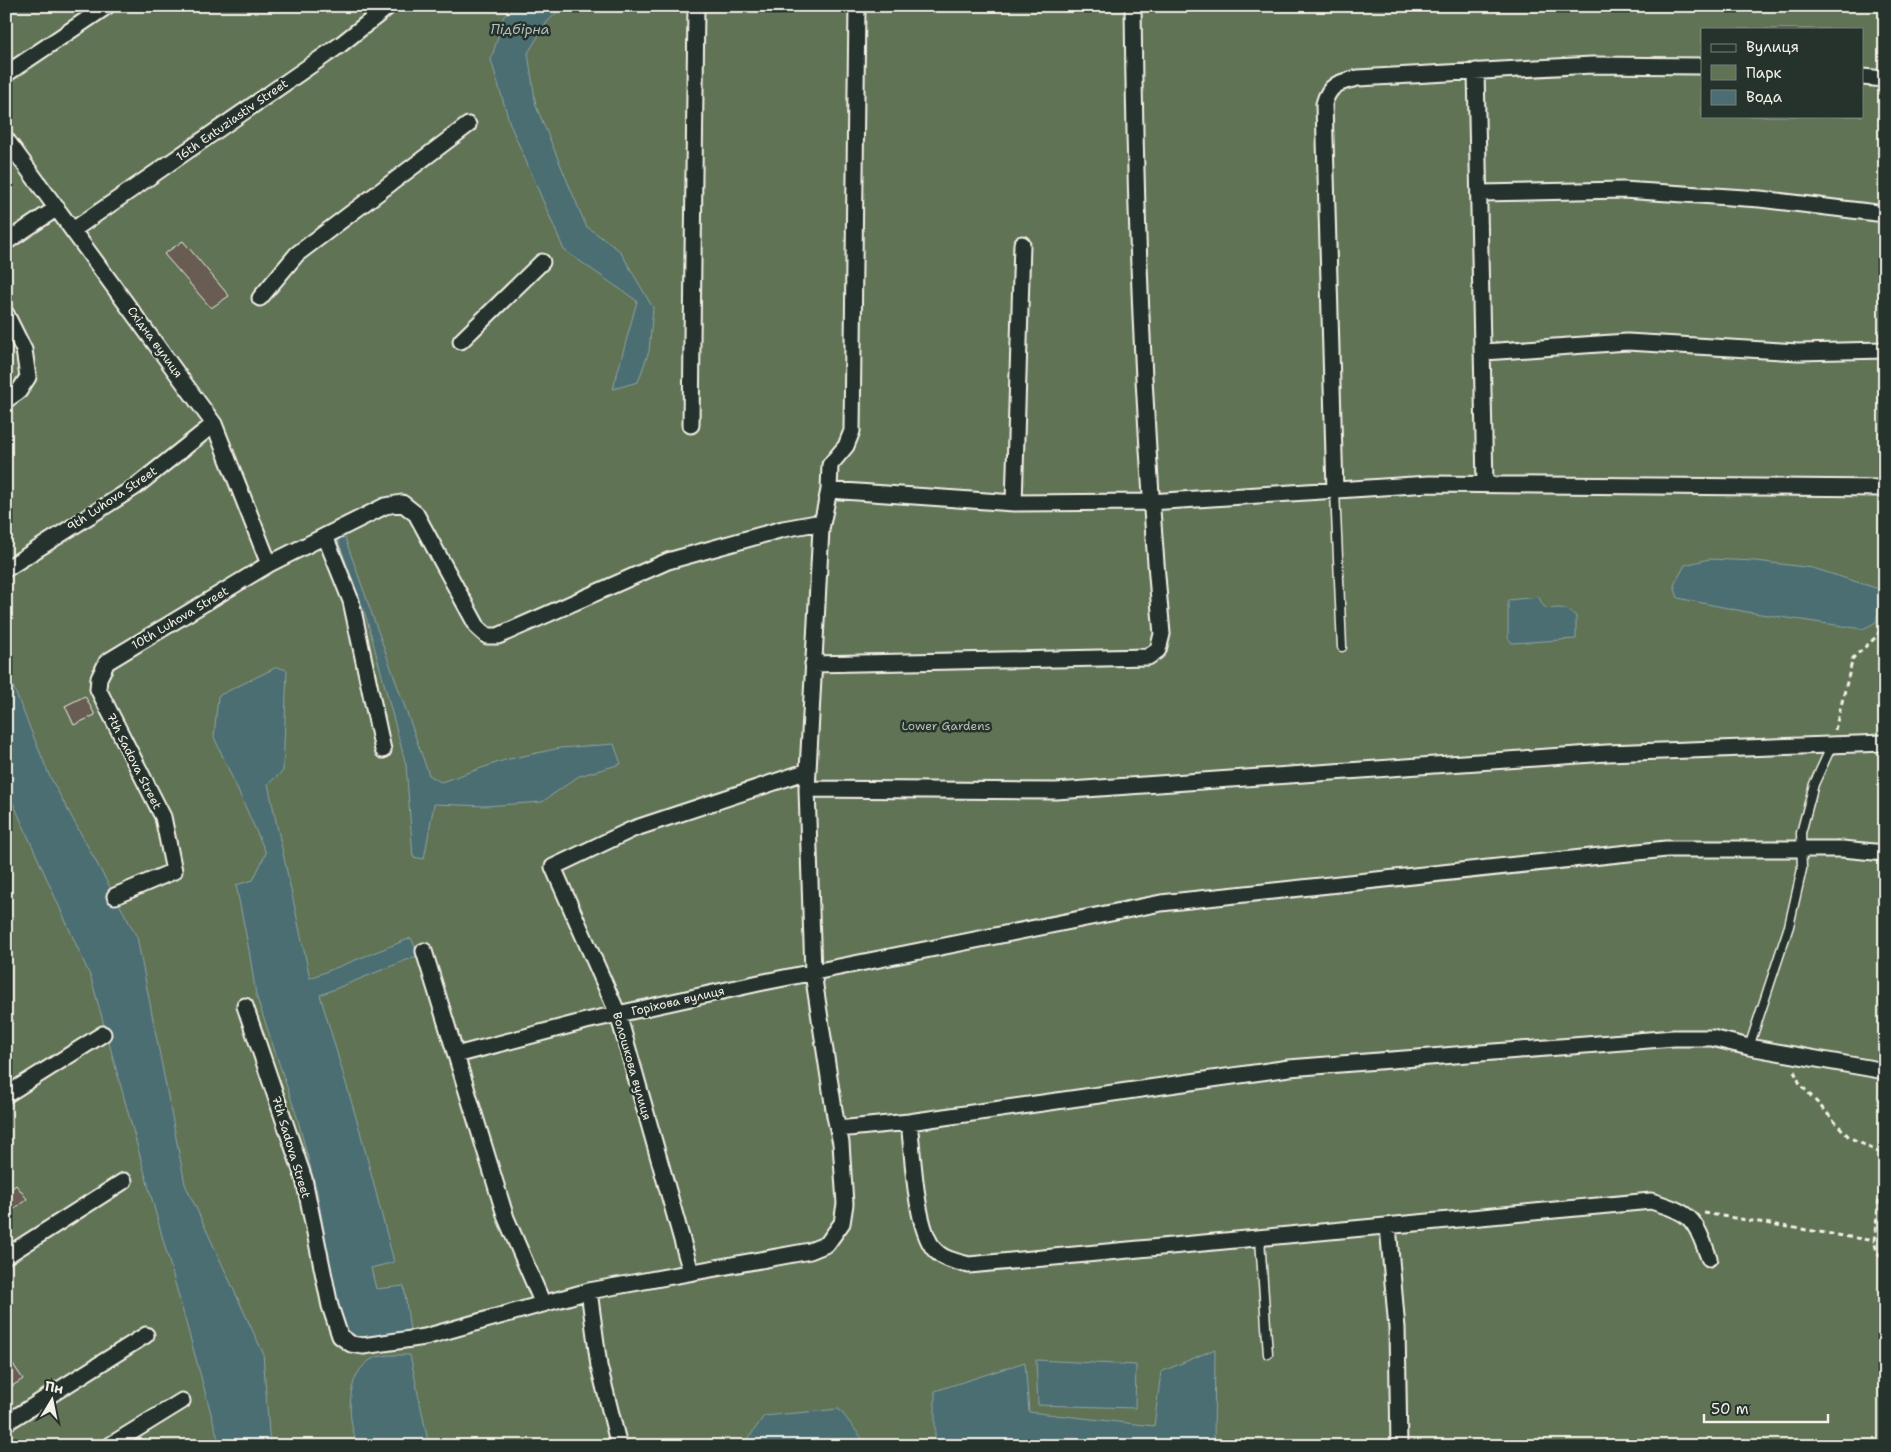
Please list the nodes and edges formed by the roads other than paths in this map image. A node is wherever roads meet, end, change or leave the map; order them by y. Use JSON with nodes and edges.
{"nodes":[{"id":1,"x":108,"y":6,"type":"edge"},
{"id":2,"x":389,"y":6,"type":"edge"},
{"id":3,"x":696,"y":6,"type":"edge"},
{"id":4,"x":857,"y":6,"type":"edge"},
{"id":5,"x":1133,"y":6,"type":"edge"},
{"id":6,"x":1701,"y":66,"type":"edge"},
{"id":7,"x":1476,"y":72,"type":"junction"},
{"id":8,"x":6,"y":74,"type":"edge"},
{"id":9,"x":1864,"y":77,"type":"edge"},
{"id":10,"x":1885,"y":79,"type":"edge"},
{"id":11,"x":468,"y":125,"type":"dead end"},
{"id":12,"x":6,"y":139,"type":"edge"},
{"id":13,"x":1480,"y":193,"type":"junction"},
{"id":14,"x":57,"y":208,"type":"junction"},
{"id":15,"x":1885,"y":214,"type":"edge"},
{"id":16,"x":73,"y":230,"type":"junction"},
{"id":17,"x":6,"y":242,"type":"edge"},
{"id":18,"x":1022,"y":244,"type":"dead end"},
{"id":19,"x":542,"y":262,"type":"dead end"},
{"id":20,"x":260,"y":298,"type":"dead end"},
{"id":21,"x":6,"y":314,"type":"edge"},
{"id":22,"x":461,"y":341,"type":"dead end"},
{"id":23,"x":1885,"y":350,"type":"edge"},
{"id":24,"x":1484,"y":352,"type":"junction"},
{"id":25,"x":6,"y":400,"type":"edge"},
{"id":26,"x":214,"y":424,"type":"junction"},
{"id":27,"x":691,"y":425,"type":"dead end"},
{"id":28,"x":1486,"y":484,"type":"junction"},
{"id":29,"x":1885,"y":488,"type":"edge"},
{"id":30,"x":829,"y":490,"type":"junction"},
{"id":31,"x":1335,"y":491,"type":"junction"},
{"id":32,"x":1150,"y":502,"type":"junction"},
{"id":33,"x":1014,"y":503,"type":"junction"},
{"id":34,"x":822,"y":522,"type":"junction"},
{"id":35,"x":325,"y":536,"type":"junction"},
{"id":36,"x":269,"y":564,"type":"junction"},
{"id":37,"x":6,"y":569,"type":"edge"},
{"id":38,"x":1342,"y":647,"type":"dead end"},
{"id":39,"x":813,"y":664,"type":"junction"},
{"id":40,"x":99,"y":678,"type":"joint"},
{"id":41,"x":1885,"y":743,"type":"edge"},
{"id":42,"x":1832,"y":745,"type":"junction"},
{"id":43,"x":384,"y":750,"type":"dead end"},
{"id":44,"x":808,"y":771,"type":"junction"},
{"id":45,"x":807,"y":789,"type":"junction"},
{"id":46,"x":1803,"y":849,"type":"junction"},
{"id":47,"x":1885,"y":853,"type":"edge"},
{"id":48,"x":115,"y":896,"type":"dead end"},
{"id":49,"x":424,"y":951,"type":"dead end"},
{"id":50,"x":813,"y":973,"type":"junction"},
{"id":51,"x":245,"y":1006,"type":"dead end"},
{"id":52,"x":618,"y":1014,"type":"junction"},
{"id":53,"x":103,"y":1034,"type":"dead end"},
{"id":54,"x":1749,"y":1047,"type":"junction"},
{"id":55,"x":456,"y":1055,"type":"junction"},
{"id":56,"x":1885,"y":1071,"type":"edge"},
{"id":57,"x":6,"y":1095,"type":"edge"},
{"id":58,"x":909,"y":1122,"type":"junction"},
{"id":59,"x":838,"y":1129,"type":"junction"},
{"id":60,"x":124,"y":1181,"type":"dead end"},
{"id":61,"x":1388,"y":1226,"type":"junction"},
{"id":62,"x":1260,"y":1238,"type":"junction"},
{"id":63,"x":6,"y":1256,"type":"edge"},
{"id":64,"x":1709,"y":1258,"type":"dead end"},
{"id":65,"x":691,"y":1272,"type":"junction"},
{"id":66,"x":589,"y":1291,"type":"junction"},
{"id":67,"x":543,"y":1304,"type":"junction"},
{"id":68,"x":146,"y":1335,"type":"dead end"},
{"id":69,"x":1268,"y":1354,"type":"dead end"},
{"id":70,"x":182,"y":1402,"type":"dead end"},
{"id":71,"x":6,"y":1423,"type":"edge"},
{"id":72,"x":109,"y":1446,"type":"edge"},
{"id":73,"x":619,"y":1446,"type":"edge"},
{"id":74,"x":1399,"y":1446,"type":"edge"}],
"edges":[{"from":1,"to":8,"type":"street"},
{"from":2,"to":16,"type":"street","name":"16th Entuziastiv Street"},
{"from":3,"to":27,"type":"street"},
{"from":4,"to":30,"type":"street"},
{"from":5,"to":32,"type":"street"},
{"from":6,"to":7,"type":"street"},
{"from":7,"to":13,"type":"street"},
{"from":7,"to":31,"type":"street"},
{"from":9,"to":10,"type":"street"},
{"from":11,"to":20,"type":"street"},
{"from":12,"to":14,"type":"street","name":"Східна вулиця"},
{"from":13,"to":15,"type":"street"},
{"from":13,"to":24,"type":"street"},
{"from":14,"to":16,"type":"street","name":"Східна вулиця"},
{"from":14,"to":17,"type":"street"},
{"from":16,"to":26,"type":"street","name":"Східна вулиця"},
{"from":18,"to":33,"type":"street"},
{"from":19,"to":22,"type":"street"},
{"from":21,"to":25,"type":"street"},
{"from":23,"to":24,"type":"street"},
{"from":24,"to":28,"type":"street"},
{"from":26,"to":36,"type":"street","name":"Східна вулиця"},
{"from":26,"to":37,"type":"street","name":"9th Luhova Street"},
{"from":28,"to":29,"type":"street"},
{"from":28,"to":31,"type":"street"},
{"from":30,"to":33,"type":"street"},
{"from":30,"to":34,"type":"street"},
{"from":31,"to":32,"type":"street"},
{"from":31,"to":38,"type":"lane"},
{"from":32,"to":33,"type":"street"},
{"from":32,"to":39,"type":"street"},
{"from":34,"to":35,"type":"street","name":"10th Luhova Street"},
{"from":34,"to":39,"type":"street"},
{"from":35,"to":36,"type":"street","name":"10th Luhova Street"},
{"from":35,"to":43,"type":"street"},
{"from":36,"to":40,"type":"street","name":"10th Luhova Street"},
{"from":39,"to":44,"type":"street"},
{"from":40,"to":48,"type":"street","name":"7th Sadova Street"},
{"from":41,"to":42,"type":"street"},
{"from":42,"to":45,"type":"street"},
{"from":42,"to":46,"type":"lane"},
{"from":44,"to":45,"type":"street"},
{"from":44,"to":52,"type":"street","name":"Волошкова вулиця"},
{"from":45,"to":50,"type":"street"},
{"from":46,"to":47,"type":"street","name":"Горіхова вулиця"},
{"from":46,"to":50,"type":"street","name":"Горіхова вулиця"},
{"from":46,"to":54,"type":"lane"},
{"from":49,"to":55,"type":"street"},
{"from":50,"to":52,"type":"street","name":"Горіхова вулиця"},
{"from":50,"to":59,"type":"street"},
{"from":51,"to":67,"type":"street","name":"7th Sadova Street"},
{"from":52,"to":55,"type":"street","name":"Горіхова вулиця"},
{"from":52,"to":65,"type":"street","name":"Волошкова вулиця"},
{"from":53,"to":57,"type":"street"},
{"from":54,"to":56,"type":"street"},
{"from":54,"to":58,"type":"street"},
{"from":55,"to":67,"type":"street"},
{"from":58,"to":59,"type":"street"},
{"from":58,"to":62,"type":"street"},
{"from":59,"to":65,"type":"street"},
{"from":60,"to":63,"type":"street"},
{"from":61,"to":62,"type":"street"},
{"from":61,"to":64,"type":"street"},
{"from":61,"to":74,"type":"street"},
{"from":62,"to":69,"type":"lane"},
{"from":65,"to":66,"type":"street"},
{"from":66,"to":67,"type":"street"},
{"from":66,"to":73,"type":"street"},
{"from":68,"to":71,"type":"street"},
{"from":70,"to":72,"type":"street"}]}
